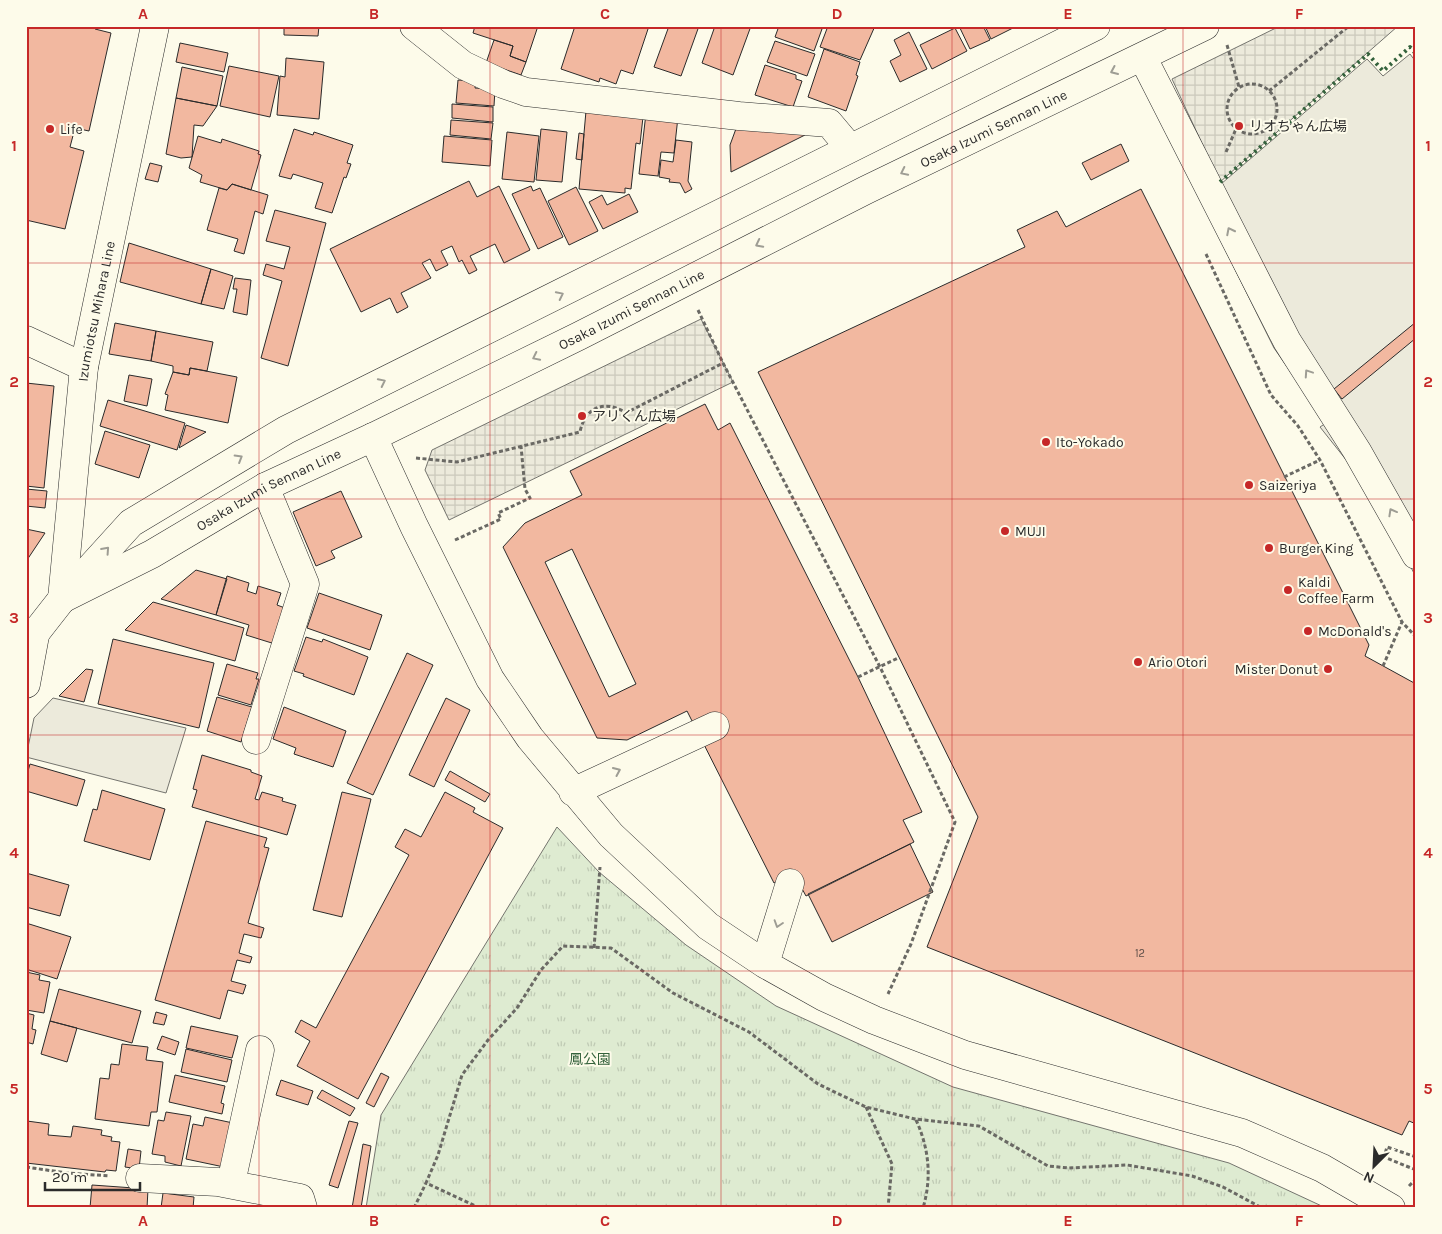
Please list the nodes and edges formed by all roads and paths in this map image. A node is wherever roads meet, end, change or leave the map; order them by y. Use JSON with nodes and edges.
{"nodes":[{"id":1,"x":155,"y":26,"type":"edge"},
{"id":2,"x":414,"y":26,"type":"edge"},
{"id":3,"x":1096,"y":26,"type":"edge"},
{"id":4,"x":1205,"y":26,"type":"edge"},
{"id":5,"x":1348,"y":26,"type":"edge"},
{"id":6,"x":1062,"y":35,"type":"edge"},
{"id":7,"x":1227,"y":44,"type":"dead end"},
{"id":8,"x":1143,"y":58,"type":"junction"},
{"id":9,"x":1239,"y":88,"type":"junction"},
{"id":10,"x":1269,"y":91,"type":"junction"},
{"id":11,"x":850,"y":148,"type":"junction"},
{"id":12,"x":697,"y":308,"type":"dead end"},
{"id":13,"x":26,"y":340,"type":"edge"},
{"id":14,"x":723,"y":363,"type":"junction"},
{"id":15,"x":84,"y":367,"type":"junction"},
{"id":16,"x":373,"y":437,"type":"junction"},
{"id":17,"x":521,"y":446,"type":"junction"},
{"id":18,"x":411,"y":457,"type":"dead end"},
{"id":19,"x":1320,"y":460,"type":"dead end"},
{"id":20,"x":1284,"y":477,"type":"dead end"},
{"id":21,"x":265,"y":487,"type":"junction"},
{"id":22,"x":451,"y":541,"type":"dead end"},
{"id":23,"x":1416,"y":555,"type":"edge"},
{"id":24,"x":62,"y":599,"type":"junction"},
{"id":25,"x":1402,"y":622,"type":"dead end"},
{"id":26,"x":31,"y":637,"type":"edge"},
{"id":27,"x":898,"y":658,"type":"dead end"},
{"id":28,"x":1383,"y":666,"type":"dead end"},
{"id":29,"x":880,"y":667,"type":"junction"},
{"id":30,"x":858,"y":677,"type":"dead end"},
{"id":31,"x":26,"y":684,"type":"edge"},
{"id":32,"x":715,"y":726,"type":"dead end"},
{"id":33,"x":256,"y":740,"type":"dead end"},
{"id":34,"x":573,"y":792,"type":"junction"},
{"id":35,"x":601,"y":864,"type":"dead end"},
{"id":36,"x":790,"y":883,"type":"dead end"},
{"id":37,"x":594,"y":948,"type":"junction"},
{"id":38,"x":765,"y":964,"type":"junction"},
{"id":39,"x":884,"y":1002,"type":"dead end"},
{"id":40,"x":260,"y":1050,"type":"dead end"},
{"id":41,"x":866,"y":1107,"type":"junction"},
{"id":42,"x":915,"y":1119,"type":"junction"},
{"id":43,"x":1416,"y":1157,"type":"edge"},
{"id":44,"x":26,"y":1166,"type":"edge"},
{"id":45,"x":1416,"y":1170,"type":"edge"},
{"id":46,"x":140,"y":1178,"type":"joint"},
{"id":47,"x":231,"y":1183,"type":"junction"},
{"id":48,"x":426,"y":1183,"type":"junction"},
{"id":49,"x":304,"y":1208,"type":"edge"},
{"id":50,"x":414,"y":1208,"type":"edge"},
{"id":51,"x":480,"y":1208,"type":"edge"},
{"id":52,"x":888,"y":1208,"type":"edge"},
{"id":53,"x":923,"y":1208,"type":"edge"},
{"id":54,"x":1262,"y":1208,"type":"edge"},
{"id":55,"x":1391,"y":1208,"type":"edge"}],
"edges":[{"from":1,"to":15,"type":"main road","name":"Izumiotsu Mihara Line"},
{"from":2,"to":11,"type":"main road"},
{"from":3,"to":6,"type":"main road","name":"Osaka Izumi Sennan Line"},
{"from":4,"to":8,"type":"main road","name":"Osaka Izumi Sennan Line"},
{"from":5,"to":10,"type":"path"},
{"from":6,"to":11,"type":"main road","name":"Osaka Izumi Sennan Line"},
{"from":7,"to":9,"type":"path"},
{"from":8,"to":16,"type":"main road","name":"Osaka Izumi Sennan Line","one_way":true},
{"from":23,"to":8,"type":"main road","one_way":true},
{"from":9,"to":10,"type":"path"},
{"from":9,"to":10,"type":"path"},
{"from":24,"to":11,"type":"main road","name":"Osaka Izumi Sennan Line","one_way":true},
{"from":12,"to":14,"type":"path"},
{"from":13,"to":15,"type":"main road"},
{"from":14,"to":17,"type":"path"},
{"from":14,"to":29,"type":"path"},
{"from":15,"to":24,"type":"main road","name":"Izumiotsu Mihara Line"},
{"from":16,"to":21,"type":"main road","name":"Osaka Izumi Sennan Line"},
{"from":16,"to":34,"type":"main road"},
{"from":17,"to":18,"type":"path"},
{"from":17,"to":22,"type":"path"},
{"from":19,"to":20,"type":"path"},
{"from":21,"to":24,"type":"main road","name":"Osaka Izumi Sennan Line"},
{"from":21,"to":33,"type":"main road"},
{"from":24,"to":26,"type":"main road","name":"Osaka Izumi Sennan Line"},
{"from":25,"to":28,"type":"path"},
{"from":26,"to":31,"type":"main road"},
{"from":27,"to":29,"type":"path"},
{"from":29,"to":30,"type":"path"},
{"from":29,"to":39,"type":"path"},
{"from":34,"to":32,"type":"main road","one_way":true},
{"from":34,"to":38,"type":"main road"},
{"from":35,"to":37,"type":"path"},
{"from":36,"to":38,"type":"main road","one_way":true},
{"from":37,"to":41,"type":"path"},
{"from":37,"to":48,"type":"path"},
{"from":38,"to":55,"type":"main road"},
{"from":40,"to":47,"type":"main road"},
{"from":41,"to":42,"type":"path"},
{"from":41,"to":52,"type":"path"},
{"from":42,"to":53,"type":"path"},
{"from":42,"to":54,"type":"path"},
{"from":43,"to":45,"type":"path"},
{"from":44,"to":46,"type":"path"},
{"from":46,"to":47,"type":"main road"},
{"from":47,"to":49,"type":"main road"},
{"from":48,"to":50,"type":"path"},
{"from":48,"to":51,"type":"path"}]}
